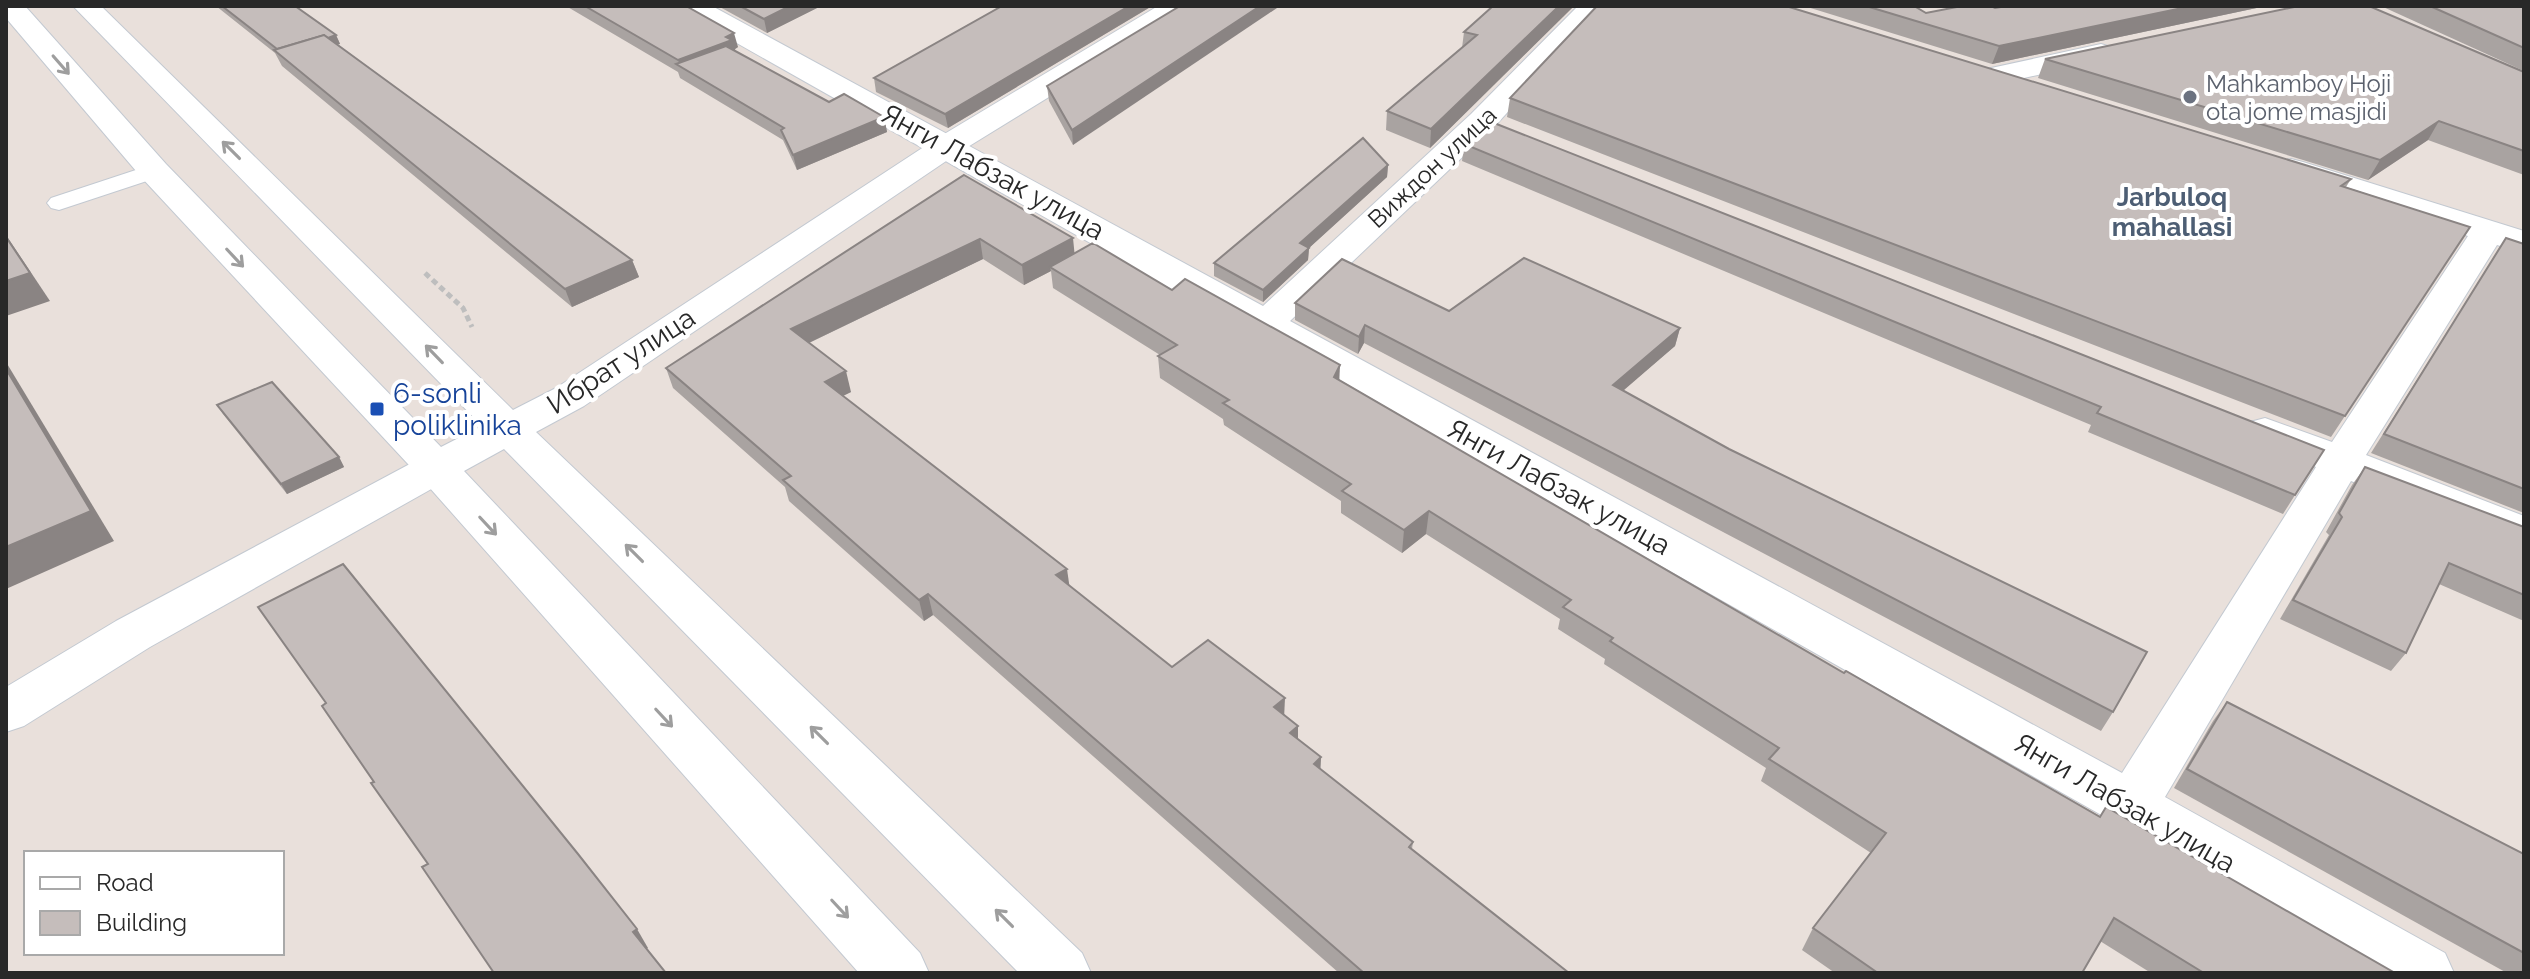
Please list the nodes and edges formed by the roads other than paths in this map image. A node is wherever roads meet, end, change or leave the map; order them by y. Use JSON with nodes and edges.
{"nodes":[{"id":1,"x":8,"y":6,"type":"edge"},
{"id":2,"x":86,"y":6,"type":"edge"},
{"id":3,"x":1177,"y":6,"type":"edge"},
{"id":4,"x":1593,"y":6,"type":"edge"},
{"id":5,"x":712,"y":9,"type":"edge"},
{"id":6,"x":2132,"y":46,"type":"edge"},
{"id":7,"x":1962,"y":67,"type":"edge"},
{"id":8,"x":1992,"y":76,"type":"junction"},
{"id":9,"x":2052,"y":95,"type":"edge"},
{"id":10,"x":947,"y":146,"type":"junction"},
{"id":11,"x":2263,"y":161,"type":"edge"},
{"id":12,"x":154,"y":171,"type":"junction"},
{"id":13,"x":59,"y":203,"type":"dead end"},
{"id":14,"x":2506,"y":236,"type":"edge"},
{"id":15,"x":1266,"y":323,"type":"junction"},
{"id":16,"x":2237,"y":420,"type":"edge"},
{"id":17,"x":509,"y":429,"type":"junction"},
{"id":18,"x":2341,"y":461,"type":"junction"},
{"id":19,"x":436,"y":468,"type":"junction"},
{"id":20,"x":2524,"y":533,"type":"edge"},
{"id":21,"x":6,"y":712,"type":"edge"},
{"id":22,"x":2131,"y":805,"type":"junction"},
{"id":23,"x":898,"y":973,"type":"edge"},
{"id":24,"x":1060,"y":973,"type":"edge"},
{"id":25,"x":2423,"y":973,"type":"edge"}],
"edges":[{"from":1,"to":12,"type":"street","one_way":true},
{"from":17,"to":2,"type":"street","one_way":true},
{"from":3,"to":10,"type":"street","name":"Ибрат улица"},
{"from":4,"to":15,"type":"street","name":"Виждон улица"},
{"from":5,"to":10,"type":"street","name":"Янги Лабзак улица"},
{"from":6,"to":8,"type":"street"},
{"from":7,"to":8,"type":"street"},
{"from":8,"to":9,"type":"street"},
{"from":10,"to":15,"type":"street","name":"Янги Лабзак улица"},
{"from":10,"to":17,"type":"street","name":"Ибрат улица"},
{"from":11,"to":14,"type":"street"},
{"from":12,"to":13,"type":"lane"},
{"from":12,"to":19,"type":"street","one_way":true},
{"from":14,"to":18,"type":"street"},
{"from":15,"to":22,"type":"street","name":"Янги Лабзак улица"},
{"from":16,"to":18,"type":"street"},
{"from":17,"to":19,"type":"street","name":"Ибрат улица"},
{"from":24,"to":17,"type":"street","one_way":true},
{"from":18,"to":20,"type":"street"},
{"from":18,"to":22,"type":"street"},
{"from":19,"to":21,"type":"street","name":"Ибрат улица"},
{"from":19,"to":23,"type":"street","one_way":true},
{"from":22,"to":25,"type":"street","name":"Янги Лабзак улица"}]}
